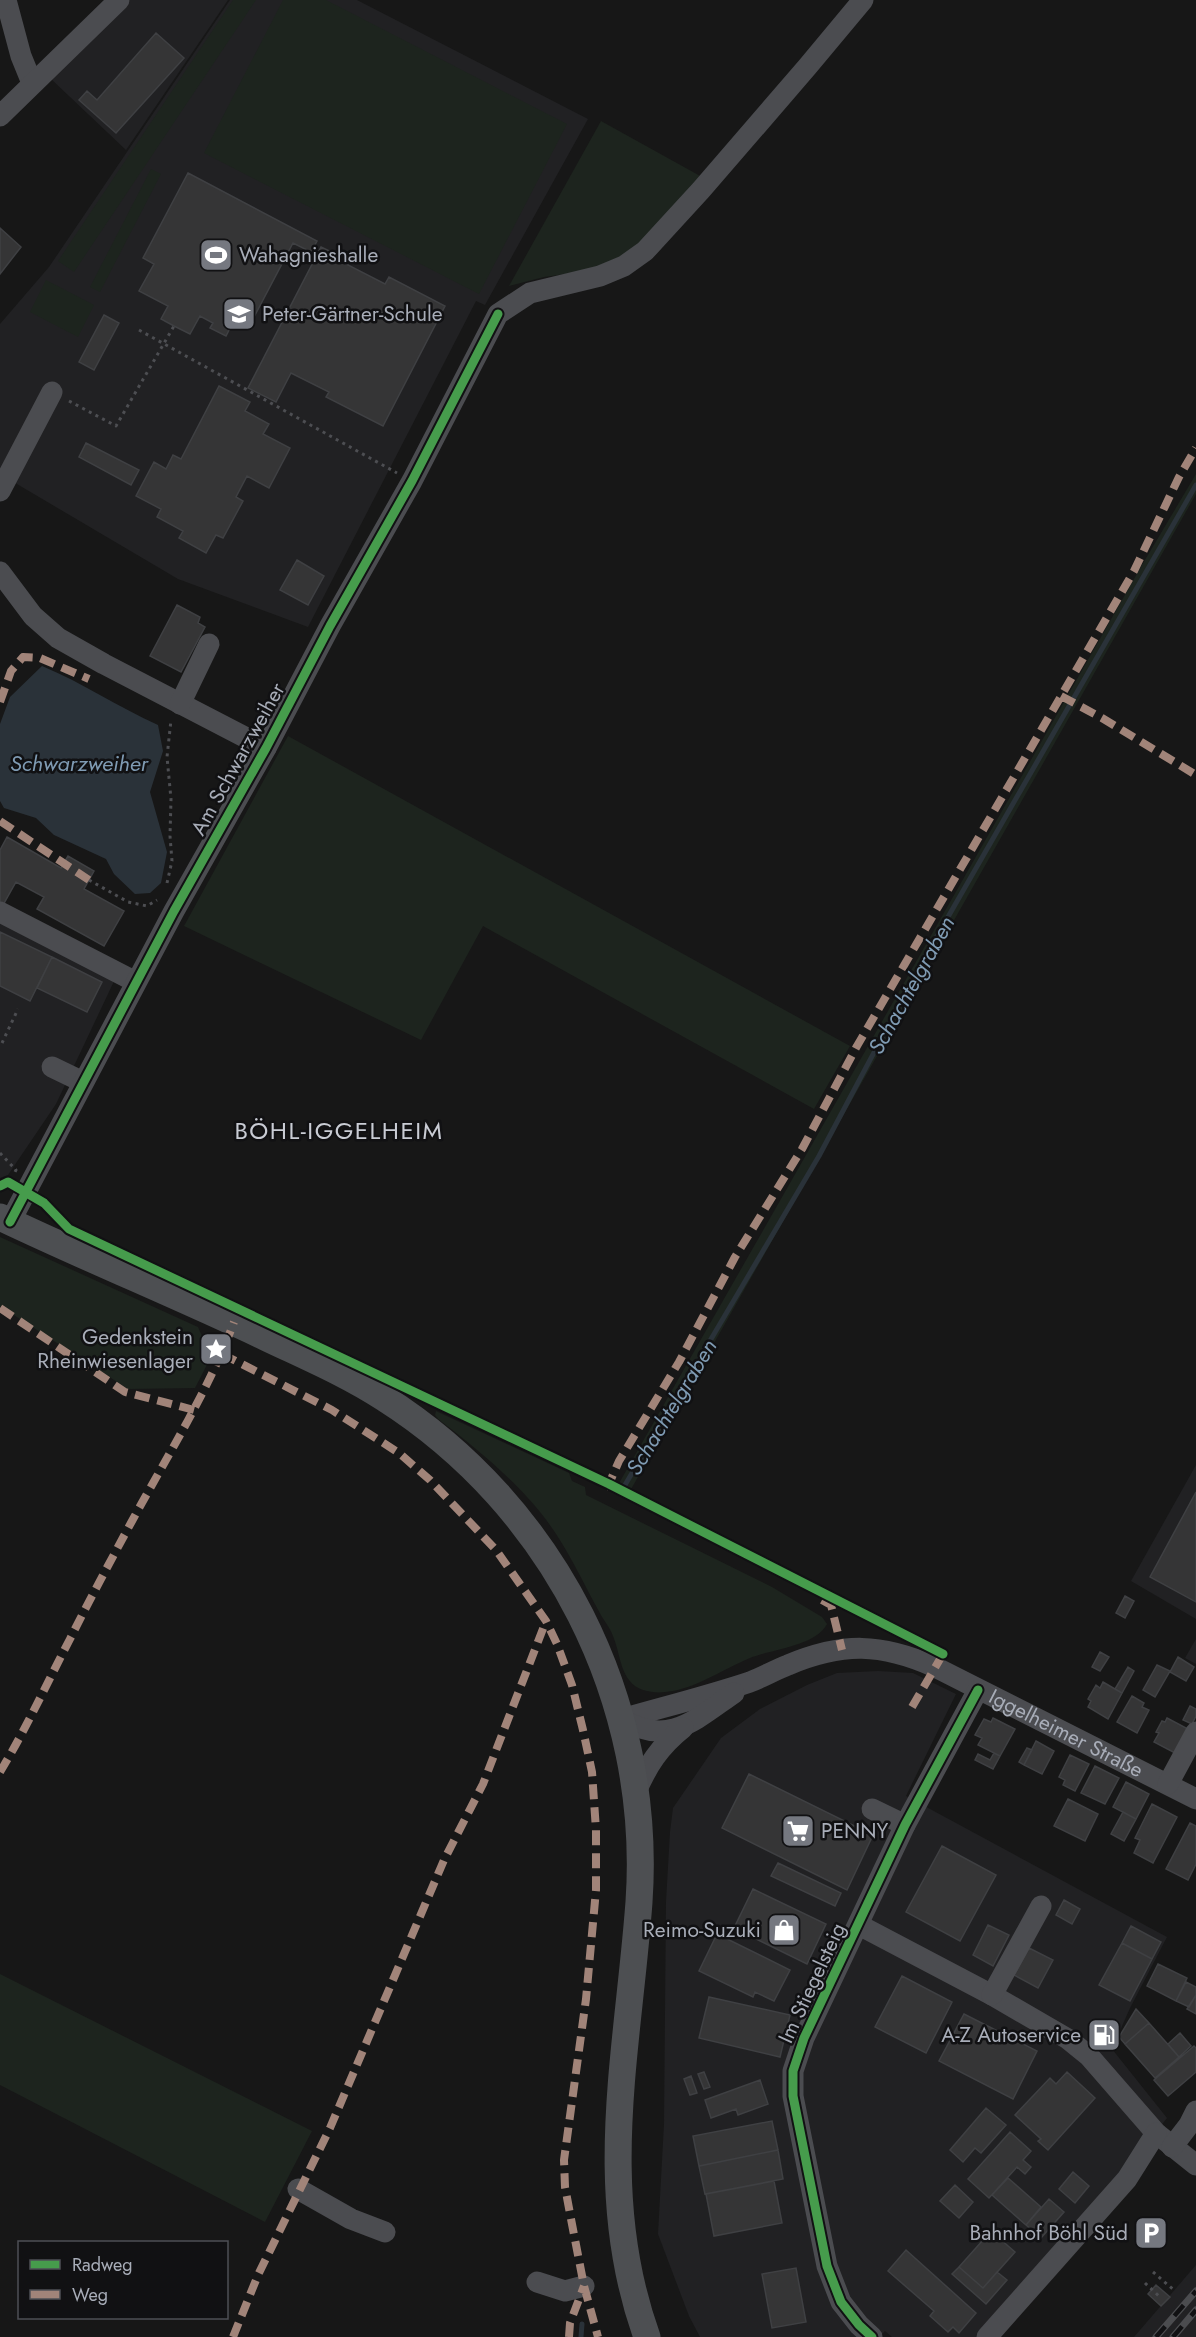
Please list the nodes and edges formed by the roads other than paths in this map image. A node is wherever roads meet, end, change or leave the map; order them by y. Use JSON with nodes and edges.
{"nodes":[{"id":1,"x":6,"y":0,"type":"edge"},
{"id":2,"x":118,"y":0,"type":"edge"},
{"id":3,"x":862,"y":0,"type":"edge"},
{"id":4,"x":32,"y":82,"type":"junction"},
{"id":5,"x":0,"y":116,"type":"edge"},
{"id":6,"x":52,"y":392,"type":"road end"},
{"id":7,"x":7,"y":458,"type":"edge"},
{"id":8,"x":0,"y":491,"type":"edge"},
{"id":9,"x":0,"y":572,"type":"edge"},
{"id":10,"x":209,"y":644,"type":"dead end"},
{"id":11,"x":174,"y":701,"type":"junction"},
{"id":12,"x":266,"y":748,"type":"junction"},
{"id":13,"x":0,"y":912,"type":"edge"},
{"id":14,"x":136,"y":982,"type":"junction"},
{"id":15,"x":52,"y":1067,"type":"dead end"},
{"id":16,"x":83,"y":1082,"type":"junction"},
{"id":17,"x":5,"y":1220,"type":"edge"},
{"id":18,"x":752,"y":1681,"type":"junction"},
{"id":19,"x":978,"y":1690,"type":"junction"},
{"id":20,"x":622,"y":1719,"type":"junction"},
{"id":21,"x":685,"y":1726,"type":"junction"},
{"id":22,"x":1196,"y":1732,"type":"edge"},
{"id":23,"x":1168,"y":1784,"type":"junction"},
{"id":24,"x":636,"y":1792,"type":"junction"},
{"id":25,"x":1196,"y":1799,"type":"edge"},
{"id":26,"x":872,"y":1809,"type":"dead end"},
{"id":27,"x":905,"y":1825,"type":"junction"},
{"id":28,"x":1041,"y":1906,"type":"dead end"},
{"id":29,"x":859,"y":1925,"type":"junction"},
{"id":30,"x":992,"y":1995,"type":"junction"},
{"id":31,"x":1196,"y":2111,"type":"edge"},
{"id":32,"x":1156,"y":2133,"type":"junction"},
{"id":33,"x":1172,"y":2147,"type":"junction"},
{"id":34,"x":1196,"y":2165,"type":"edge"},
{"id":35,"x":298,"y":2189,"type":"dead end"},
{"id":36,"x":385,"y":2232,"type":"dead end"},
{"id":37,"x":537,"y":2282,"type":"dead end"},
{"id":38,"x":584,"y":2286,"type":"dead end"},
{"id":39,"x":647,"y":2337,"type":"edge"},
{"id":40,"x":872,"y":2337,"type":"edge"},
{"id":41,"x":987,"y":2337,"type":"edge"}],
"edges":[{"from":1,"to":4,"type":"street"},
{"from":2,"to":4,"type":"street"},
{"from":3,"to":12,"type":"street","name":"Am Schwarzweiher"},
{"from":4,"to":5,"type":"street"},
{"from":6,"to":7,"type":"street"},
{"from":7,"to":8,"type":"street"},
{"from":9,"to":11,"type":"street","name":"Am Schwarzweiher"},
{"from":10,"to":11,"type":"street"},
{"from":11,"to":12,"type":"street","name":"Am Schwarzweiher"},
{"from":12,"to":14,"type":"street","name":"Am Schwarzweiher"},
{"from":13,"to":14,"type":"street"},
{"from":14,"to":16,"type":"street","name":"Am Schwarzweiher"},
{"from":15,"to":16,"type":"street"},
{"from":16,"to":17,"type":"street","name":"Am Schwarzweiher"},
{"from":17,"to":20,"type":"main road"},
{"from":18,"to":19,"type":"street","name":"Iggelheimer Straße"},
{"from":18,"to":20,"type":"street"},
{"from":18,"to":21,"type":"street"},
{"from":19,"to":23,"type":"street","name":"Iggelheimer Straße"},
{"from":19,"to":27,"type":"street","name":"Im Stiegelsteig"},
{"from":20,"to":21,"type":"street"},
{"from":20,"to":24,"type":"main road"},
{"from":21,"to":24,"type":"street"},
{"from":22,"to":23,"type":"street"},
{"from":23,"to":25,"type":"street","name":"Iggelheimer Straße"},
{"from":24,"to":39,"type":"main road"},
{"from":26,"to":27,"type":"street"},
{"from":27,"to":29,"type":"street","name":"Im Stiegelsteig"},
{"from":28,"to":30,"type":"street"},
{"from":29,"to":30,"type":"street","name":"Im Stiegelsteig"},
{"from":29,"to":40,"type":"street","name":"Im Stiegelsteig"},
{"from":30,"to":32,"type":"street","name":"Im Stiegelsteig"},
{"from":31,"to":33,"type":"street"},
{"from":32,"to":33,"type":"street","name":"Im Stiegelsteig"},
{"from":32,"to":41,"type":"street"},
{"from":33,"to":34,"type":"street","name":"Im Stiegelsteig"},
{"from":35,"to":36,"type":"street"},
{"from":37,"to":38,"type":"street"}]}
